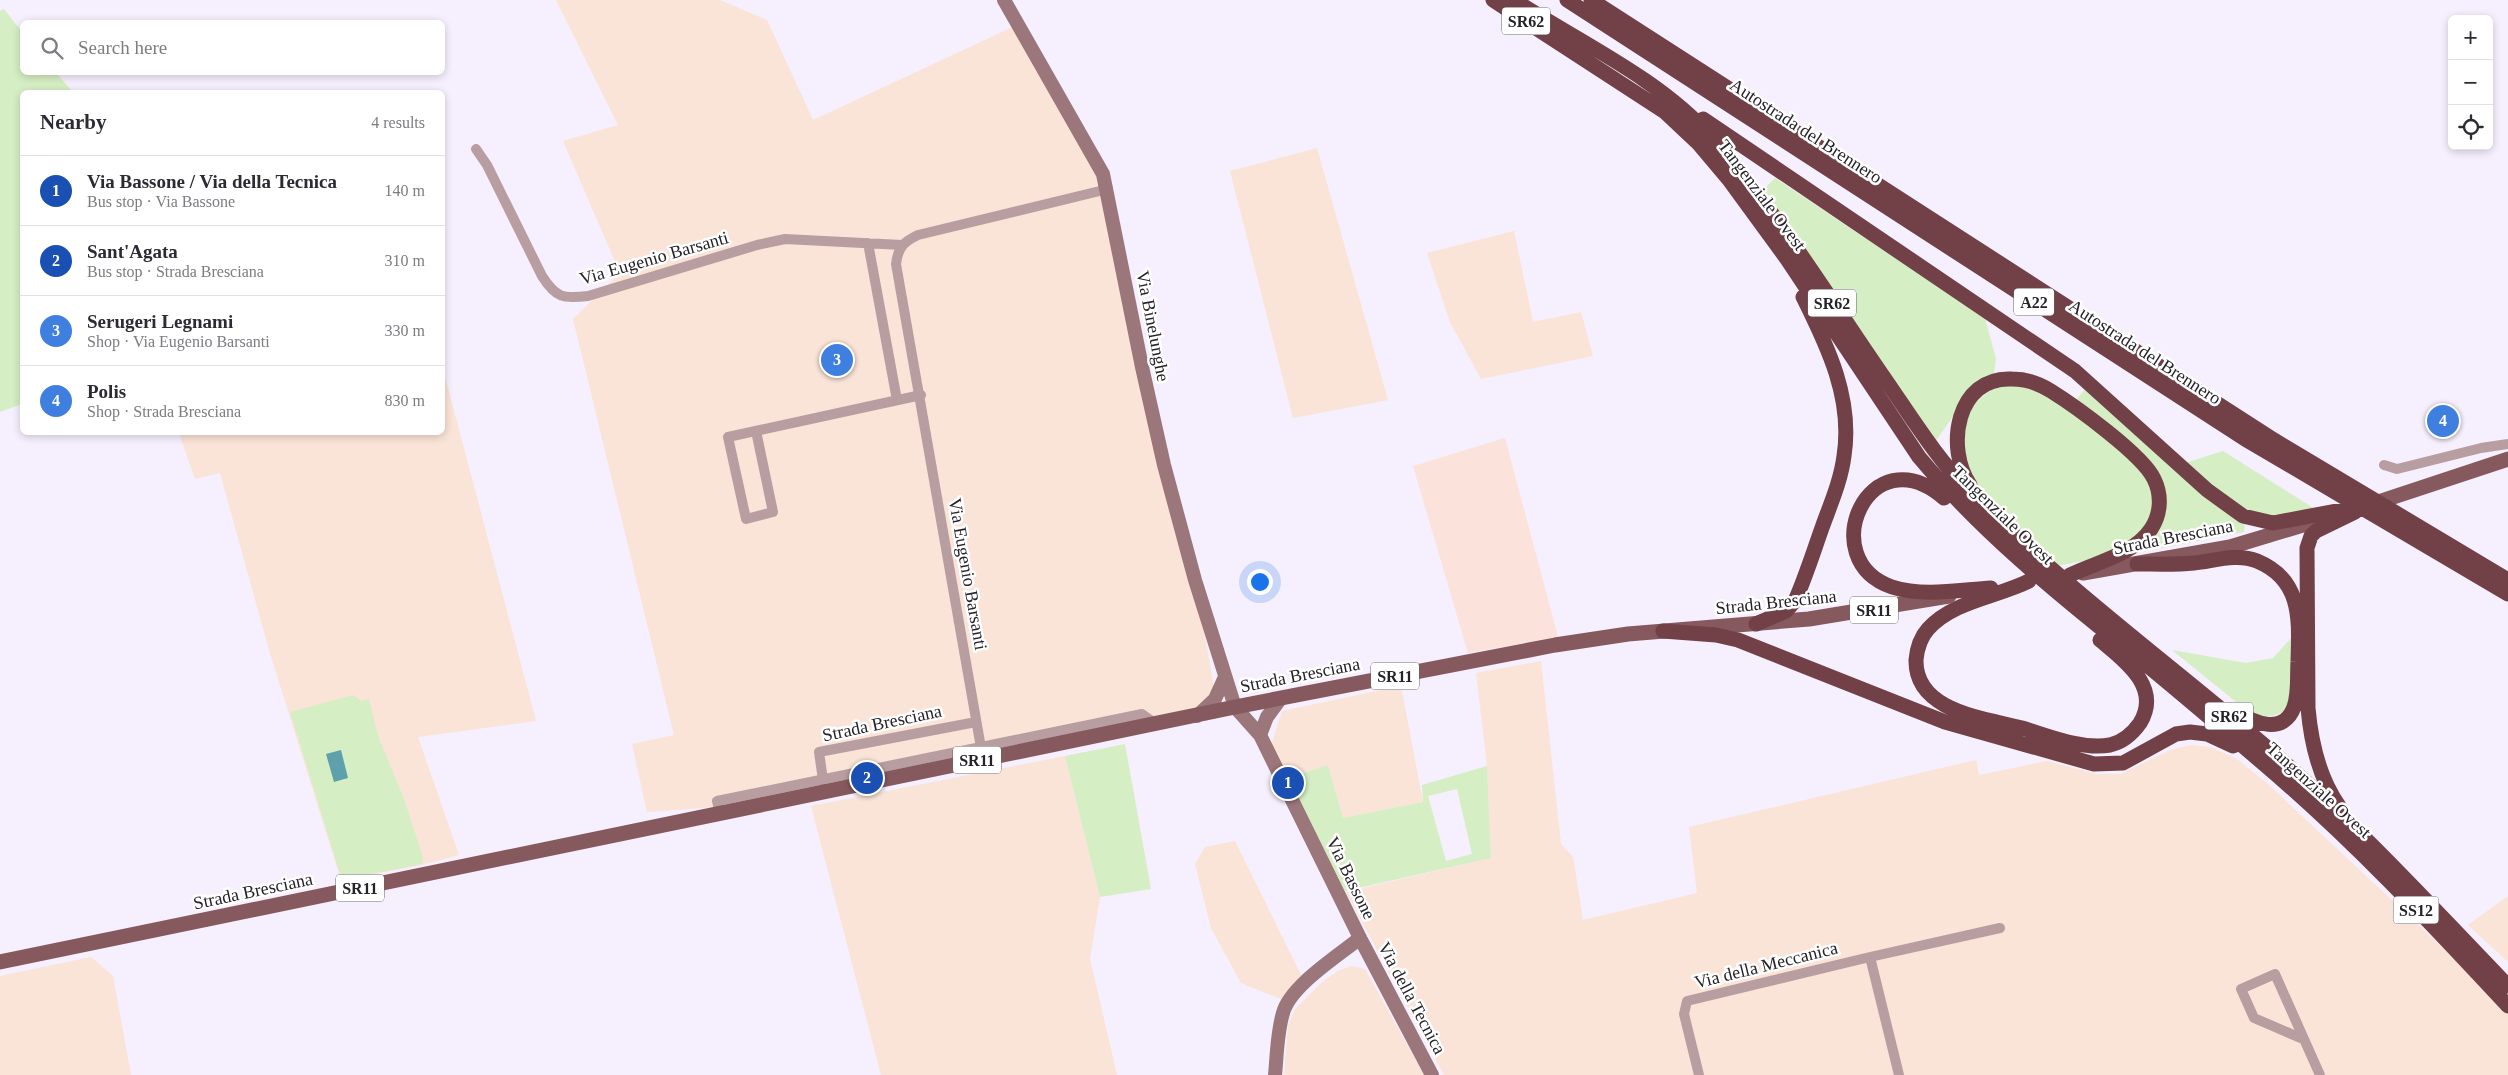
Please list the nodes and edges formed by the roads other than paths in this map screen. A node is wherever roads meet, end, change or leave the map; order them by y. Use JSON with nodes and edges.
{"nodes":[{"id":1,"x":1004,"y":0,"type":"edge"},
{"id":2,"x":1493,"y":0,"type":"edge"},
{"id":3,"x":1514,"y":0,"type":"edge"},
{"id":4,"x":1567,"y":0,"type":"edge"},
{"id":5,"x":1591,"y":0,"type":"edge"},
{"id":6,"x":1654,"y":86,"type":"junction"},
{"id":7,"x":476,"y":149,"type":"dead end"},
{"id":8,"x":1108,"y":189,"type":"junction"},
{"id":9,"x":868,"y":243,"type":"junction"},
{"id":10,"x":902,"y":245,"type":"junction"},
{"id":11,"x":1788,"y":259,"type":"junction"},
{"id":12,"x":920,"y":395,"type":"junction"},
{"id":13,"x":897,"y":400,"type":"junction"},
{"id":14,"x":756,"y":431,"type":"junction"},
{"id":15,"x":2508,"y":444,"type":"edge"},
{"id":16,"x":2508,"y":459,"type":"edge"},
{"id":17,"x":2384,"y":465,"type":"dead end"},
{"id":18,"x":2367,"y":506,"type":"joint"},
{"id":19,"x":2336,"y":515,"type":"junction"},
{"id":20,"x":2006,"y":547,"type":"junction"},
{"id":21,"x":2137,"y":564,"type":"junction"},
{"id":22,"x":2050,"y":566,"type":"junction"},
{"id":23,"x":2092,"y":568,"type":"junction"},
{"id":24,"x":2070,"y":575,"type":"joint"},
{"id":25,"x":2508,"y":580,"type":"edge"},
{"id":26,"x":2056,"y":591,"type":"junction"},
{"id":27,"x":1989,"y":593,"type":"junction"},
{"id":28,"x":2508,"y":594,"type":"edge"},
{"id":29,"x":2091,"y":603,"type":"junction"},
{"id":30,"x":1756,"y":624,"type":"junction"},
{"id":31,"x":1663,"y":631,"type":"junction"},
{"id":32,"x":1225,"y":677,"type":"junction"},
{"id":33,"x":1281,"y":698,"type":"junction"},
{"id":34,"x":1235,"y":707,"type":"junction"},
{"id":35,"x":1197,"y":716,"type":"junction"},
{"id":36,"x":976,"y":722,"type":"junction"},
{"id":37,"x":1260,"y":735,"type":"junction"},
{"id":38,"x":982,"y":754,"type":"junction"},
{"id":39,"x":823,"y":780,"type":"junction"},
{"id":40,"x":2312,"y":806,"type":"junction"},
{"id":41,"x":720,"y":814,"type":"junction"},
{"id":42,"x":2361,"y":835,"type":"junction"},
{"id":43,"x":2000,"y":928,"type":"dead end"},
{"id":44,"x":1360,"y":938,"type":"junction"},
{"id":45,"x":1870,"y":957,"type":"junction"},
{"id":46,"x":0,"y":962,"type":"edge"},
{"id":47,"x":2508,"y":986,"type":"edge"},
{"id":48,"x":2508,"y":1006,"type":"edge"},
{"id":49,"x":2303,"y":1038,"type":"junction"},
{"id":50,"x":1276,"y":1075,"type":"edge"},
{"id":51,"x":1432,"y":1075,"type":"edge"},
{"id":52,"x":1699,"y":1075,"type":"edge"},
{"id":53,"x":1899,"y":1075,"type":"edge"},
{"id":54,"x":2320,"y":1075,"type":"edge"}],
"edges":[{"from":1,"to":8,"type":"street","name":"Via Binelunghe"},
{"from":2,"to":11,"type":"highway","name":"Tangenziale Ovest","number":"SR62"},
{"from":3,"to":6,"type":"highway","name":"Tangenziale Ovest","number":"SR62"},
{"from":4,"to":28,"type":"highway","name":"Autostrada del Brennero","number":"A22"},
{"from":5,"to":25,"type":"highway","name":"Autostrada del Brennero","number":"A22"},
{"from":6,"to":19,"type":"highway"},
{"from":6,"to":22,"type":"highway","name":"Tangenziale Ovest","number":"SR62"},
{"from":7,"to":9,"type":"street","name":"Via Eugenio Barsanti"},
{"from":8,"to":10,"type":"street"},
{"from":8,"to":32,"type":"street","name":"Via Binelunghe"},
{"from":9,"to":10,"type":"street","name":"Via Eugenio Barsanti"},
{"from":9,"to":13,"type":"street"},
{"from":10,"to":12,"type":"street","name":"Via Eugenio Barsanti"},
{"from":11,"to":20,"type":"highway","name":"Tangenziale Ovest","number":"SR62"},
{"from":11,"to":30,"type":"highway"},
{"from":12,"to":13,"type":"street"},
{"from":12,"to":36,"type":"street","name":"Via Eugenio Barsanti"},
{"from":13,"to":14,"type":"street"},
{"from":14,"to":14,"type":"street"},
{"from":15,"to":17,"type":"street"},
{"from":16,"to":18,"type":"main road"},
{"from":18,"to":19,"type":"highway"},
{"from":19,"to":21,"type":"main road","name":"Strada Bresciana"},
{"from":19,"to":42,"type":"highway"},
{"from":20,"to":26,"type":"highway","name":"Tangenziale Ovest","number":"SR62"},
{"from":20,"to":27,"type":"highway"},
{"from":21,"to":23,"type":"main road","name":"Strada Bresciana"},
{"from":21,"to":29,"type":"highway"},
{"from":22,"to":23,"type":"highway"},
{"from":22,"to":29,"type":"highway","name":"Tangenziale Ovest","number":"SR62"},
{"from":23,"to":24,"type":"highway"},
{"from":24,"to":27,"type":"main road","name":"Strada Bresciana","number":"SR11"},
{"from":26,"to":27,"type":"highway"},
{"from":26,"to":40,"type":"highway","name":"Tangenziale Ovest","number":"SR62"},
{"from":27,"to":30,"type":"main road","name":"Strada Bresciana","number":"SR11"},
{"from":29,"to":42,"type":"highway","name":"Tangenziale Ovest","number":"SR62"},
{"from":30,"to":31,"type":"main road","name":"Strada Bresciana","number":"SR11"},
{"from":31,"to":33,"type":"main road","name":"Strada Bresciana","number":"SR11"},
{"from":31,"to":40,"type":"highway"},
{"from":32,"to":34,"type":"street","name":"Via Binelunghe"},
{"from":32,"to":35,"type":"street"},
{"from":33,"to":34,"type":"main road","name":"Strada Bresciana","number":"SR11"},
{"from":33,"to":37,"type":"street"},
{"from":34,"to":35,"type":"main road","name":"Strada Bresciana","number":"SR11"},
{"from":34,"to":37,"type":"street","name":"Via Bassone"},
{"from":35,"to":38,"type":"main road","name":"Strada Bresciana","number":"SR11"},
{"from":36,"to":38,"type":"street","name":"Via Eugenio Barsanti"},
{"from":36,"to":39,"type":"street","name":"Strada Bresciana"},
{"from":37,"to":44,"type":"street","name":"Via Bassone"},
{"from":38,"to":39,"type":"street","name":"Strada Bresciana"},
{"from":38,"to":41,"type":"main road","name":"Strada Bresciana","number":"SR11"},
{"from":39,"to":41,"type":"street","name":"Strada Bresciana"},
{"from":40,"to":48,"type":"highway","name":"Tangenziale Ovest","number":"SS12"},
{"from":41,"to":46,"type":"main road","name":"Strada Bresciana","number":"SR11"},
{"from":42,"to":47,"type":"highway","name":"Tangenziale Ovest","number":"SS12"},
{"from":43,"to":45,"type":"street","name":"Via della Meccanica"},
{"from":44,"to":50,"type":"street","name":"Via Bassone"},
{"from":44,"to":51,"type":"street","name":"Via della Tecnica"},
{"from":45,"to":52,"type":"street","name":"Via della Meccanica"},
{"from":45,"to":53,"type":"street"},
{"from":49,"to":49,"type":"street"},
{"from":49,"to":54,"type":"street"}]}
